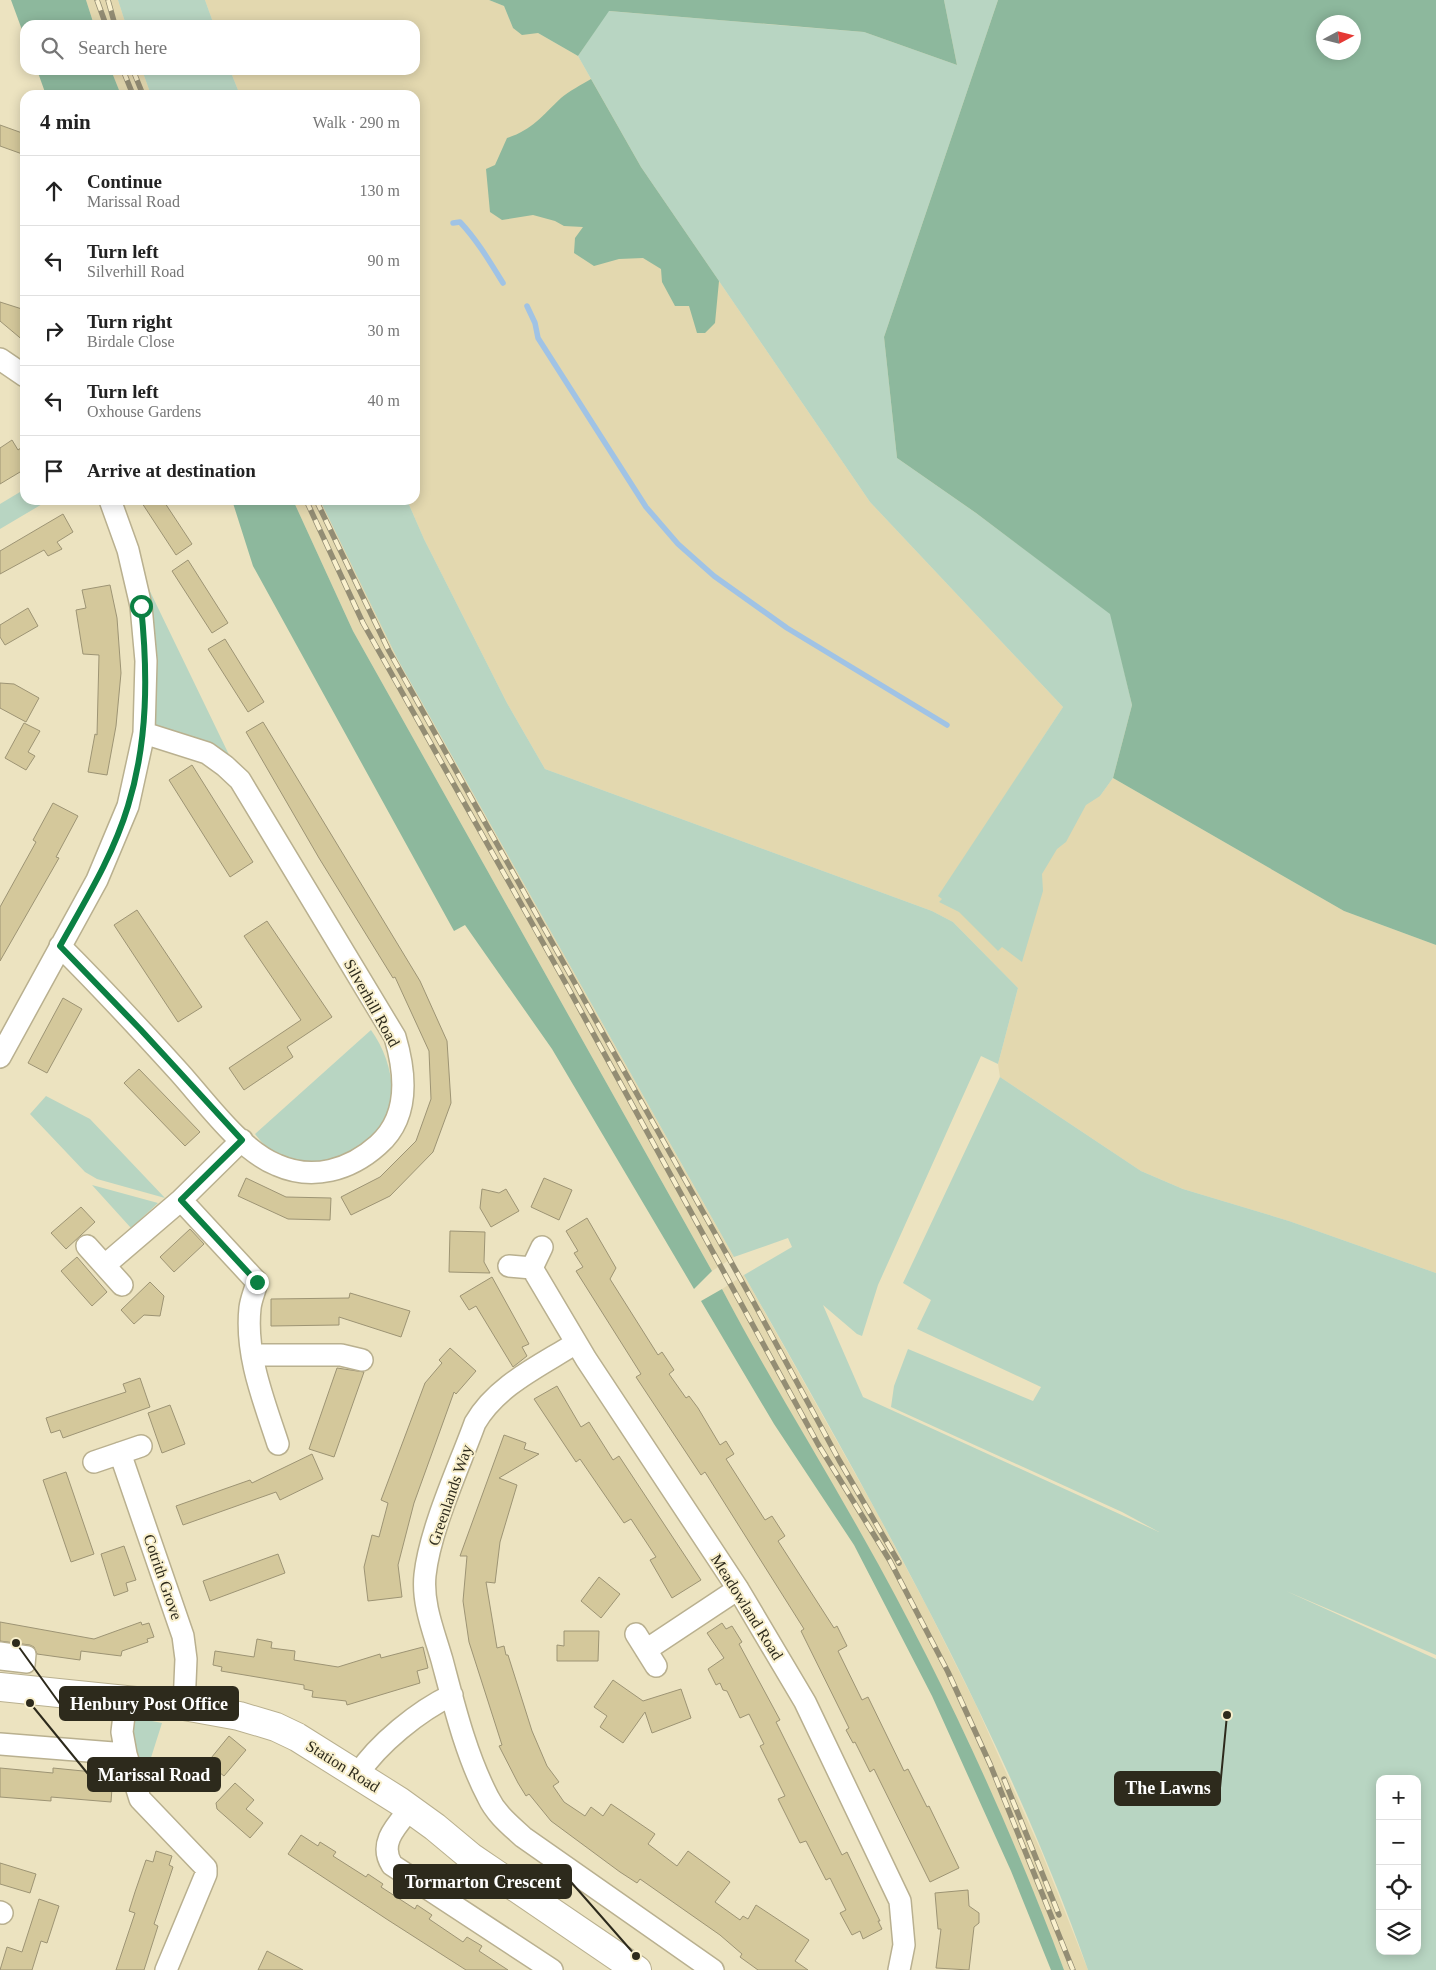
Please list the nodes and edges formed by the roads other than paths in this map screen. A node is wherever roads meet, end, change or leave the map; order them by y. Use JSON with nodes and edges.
{"nodes":[{"id":1,"x":0,"y":359,"type":"edge"},
{"id":2,"x":20,"y":373,"type":"edge"},
{"id":3,"x":112,"y":505,"type":"edge"},
{"id":4,"x":144,"y":733,"type":"junction"},
{"id":5,"x":60,"y":946,"type":"junction"},
{"id":6,"x":0,"y":1057,"type":"edge"},
{"id":7,"x":242,"y":1140,"type":"junction"},
{"id":8,"x":181,"y":1200,"type":"junction"},
{"id":9,"x":87,"y":1246,"type":"dead end"},
{"id":10,"x":542,"y":1247,"type":"dead end"},
{"id":11,"x":105,"y":1265,"type":"junction"},
{"id":12,"x":509,"y":1266,"type":"dead end"},
{"id":13,"x":532,"y":1268,"type":"junction"},
{"id":14,"x":122,"y":1285,"type":"dead end"},
{"id":15,"x":576,"y":1343,"type":"junction"},
{"id":16,"x":253,"y":1355,"type":"junction"},
{"id":17,"x":362,"y":1360,"type":"dead end"},
{"id":18,"x":278,"y":1444,"type":"dead end"},
{"id":19,"x":140,"y":1446,"type":"dead end"},
{"id":20,"x":120,"y":1453,"type":"junction"},
{"id":21,"x":94,"y":1462,"type":"dead end"},
{"id":22,"x":738,"y":1589,"type":"junction"},
{"id":23,"x":0,"y":1650,"type":"edge"},
{"id":24,"x":646,"y":1650,"type":"dead end"},
{"id":25,"x":0,"y":1662,"type":"edge"},
{"id":26,"x":0,"y":1686,"type":"edge"},
{"id":27,"x":452,"y":1695,"type":"junction"},
{"id":28,"x":126,"y":1699,"type":"junction"},
{"id":29,"x":184,"y":1706,"type":"junction"},
{"id":30,"x":0,"y":1744,"type":"edge"},
{"id":31,"x":126,"y":1754,"type":"junction"},
{"id":32,"x":358,"y":1774,"type":"junction"},
{"id":33,"x":410,"y":1809,"type":"junction"},
{"id":34,"x":625,"y":1966,"type":"edge"},
{"id":35,"x":166,"y":1970,"type":"edge"},
{"id":36,"x":552,"y":1970,"type":"edge"},
{"id":37,"x":713,"y":1970,"type":"edge"},
{"id":38,"x":899,"y":1970,"type":"edge"}],
"edges":[{"from":1,"to":2,"type":"street"},
{"from":3,"to":4,"type":"street"},
{"from":4,"to":5,"type":"street"},
{"from":4,"to":7,"type":"street","name":"Silverhill Road"},
{"from":5,"to":6,"type":"street"},
{"from":5,"to":7,"type":"street","name":"Silverhill Road"},
{"from":7,"to":8,"type":"street"},
{"from":8,"to":11,"type":"street"},
{"from":8,"to":16,"type":"street"},
{"from":9,"to":11,"type":"street"},
{"from":10,"to":13,"type":"street"},
{"from":11,"to":14,"type":"street"},
{"from":12,"to":13,"type":"street"},
{"from":13,"to":15,"type":"street","name":"Meadowland Road"},
{"from":15,"to":22,"type":"street","name":"Meadowland Road"},
{"from":15,"to":27,"type":"street","name":"Greenlands Way"},
{"from":16,"to":17,"type":"street"},
{"from":16,"to":18,"type":"street"},
{"from":19,"to":20,"type":"street"},
{"from":20,"to":21,"type":"street"},
{"from":20,"to":29,"type":"street","name":"Cotrith Grove"},
{"from":22,"to":24,"type":"street"},
{"from":22,"to":38,"type":"street","name":"Meadowland Road"},
{"from":23,"to":25,"type":"street"},
{"from":26,"to":28,"type":"main road","name":"Station Road"},
{"from":27,"to":32,"type":"street"},
{"from":27,"to":37,"type":"street","name":"Greenlands Way"},
{"from":28,"to":29,"type":"main road","name":"Station Road"},
{"from":28,"to":31,"type":"street"},
{"from":29,"to":32,"type":"main road","name":"Station Road"},
{"from":30,"to":31,"type":"street"},
{"from":31,"to":35,"type":"street"},
{"from":32,"to":33,"type":"main road","name":"Station Road"},
{"from":33,"to":34,"type":"main road","name":"Station Road"},
{"from":33,"to":36,"type":"street"}]}
